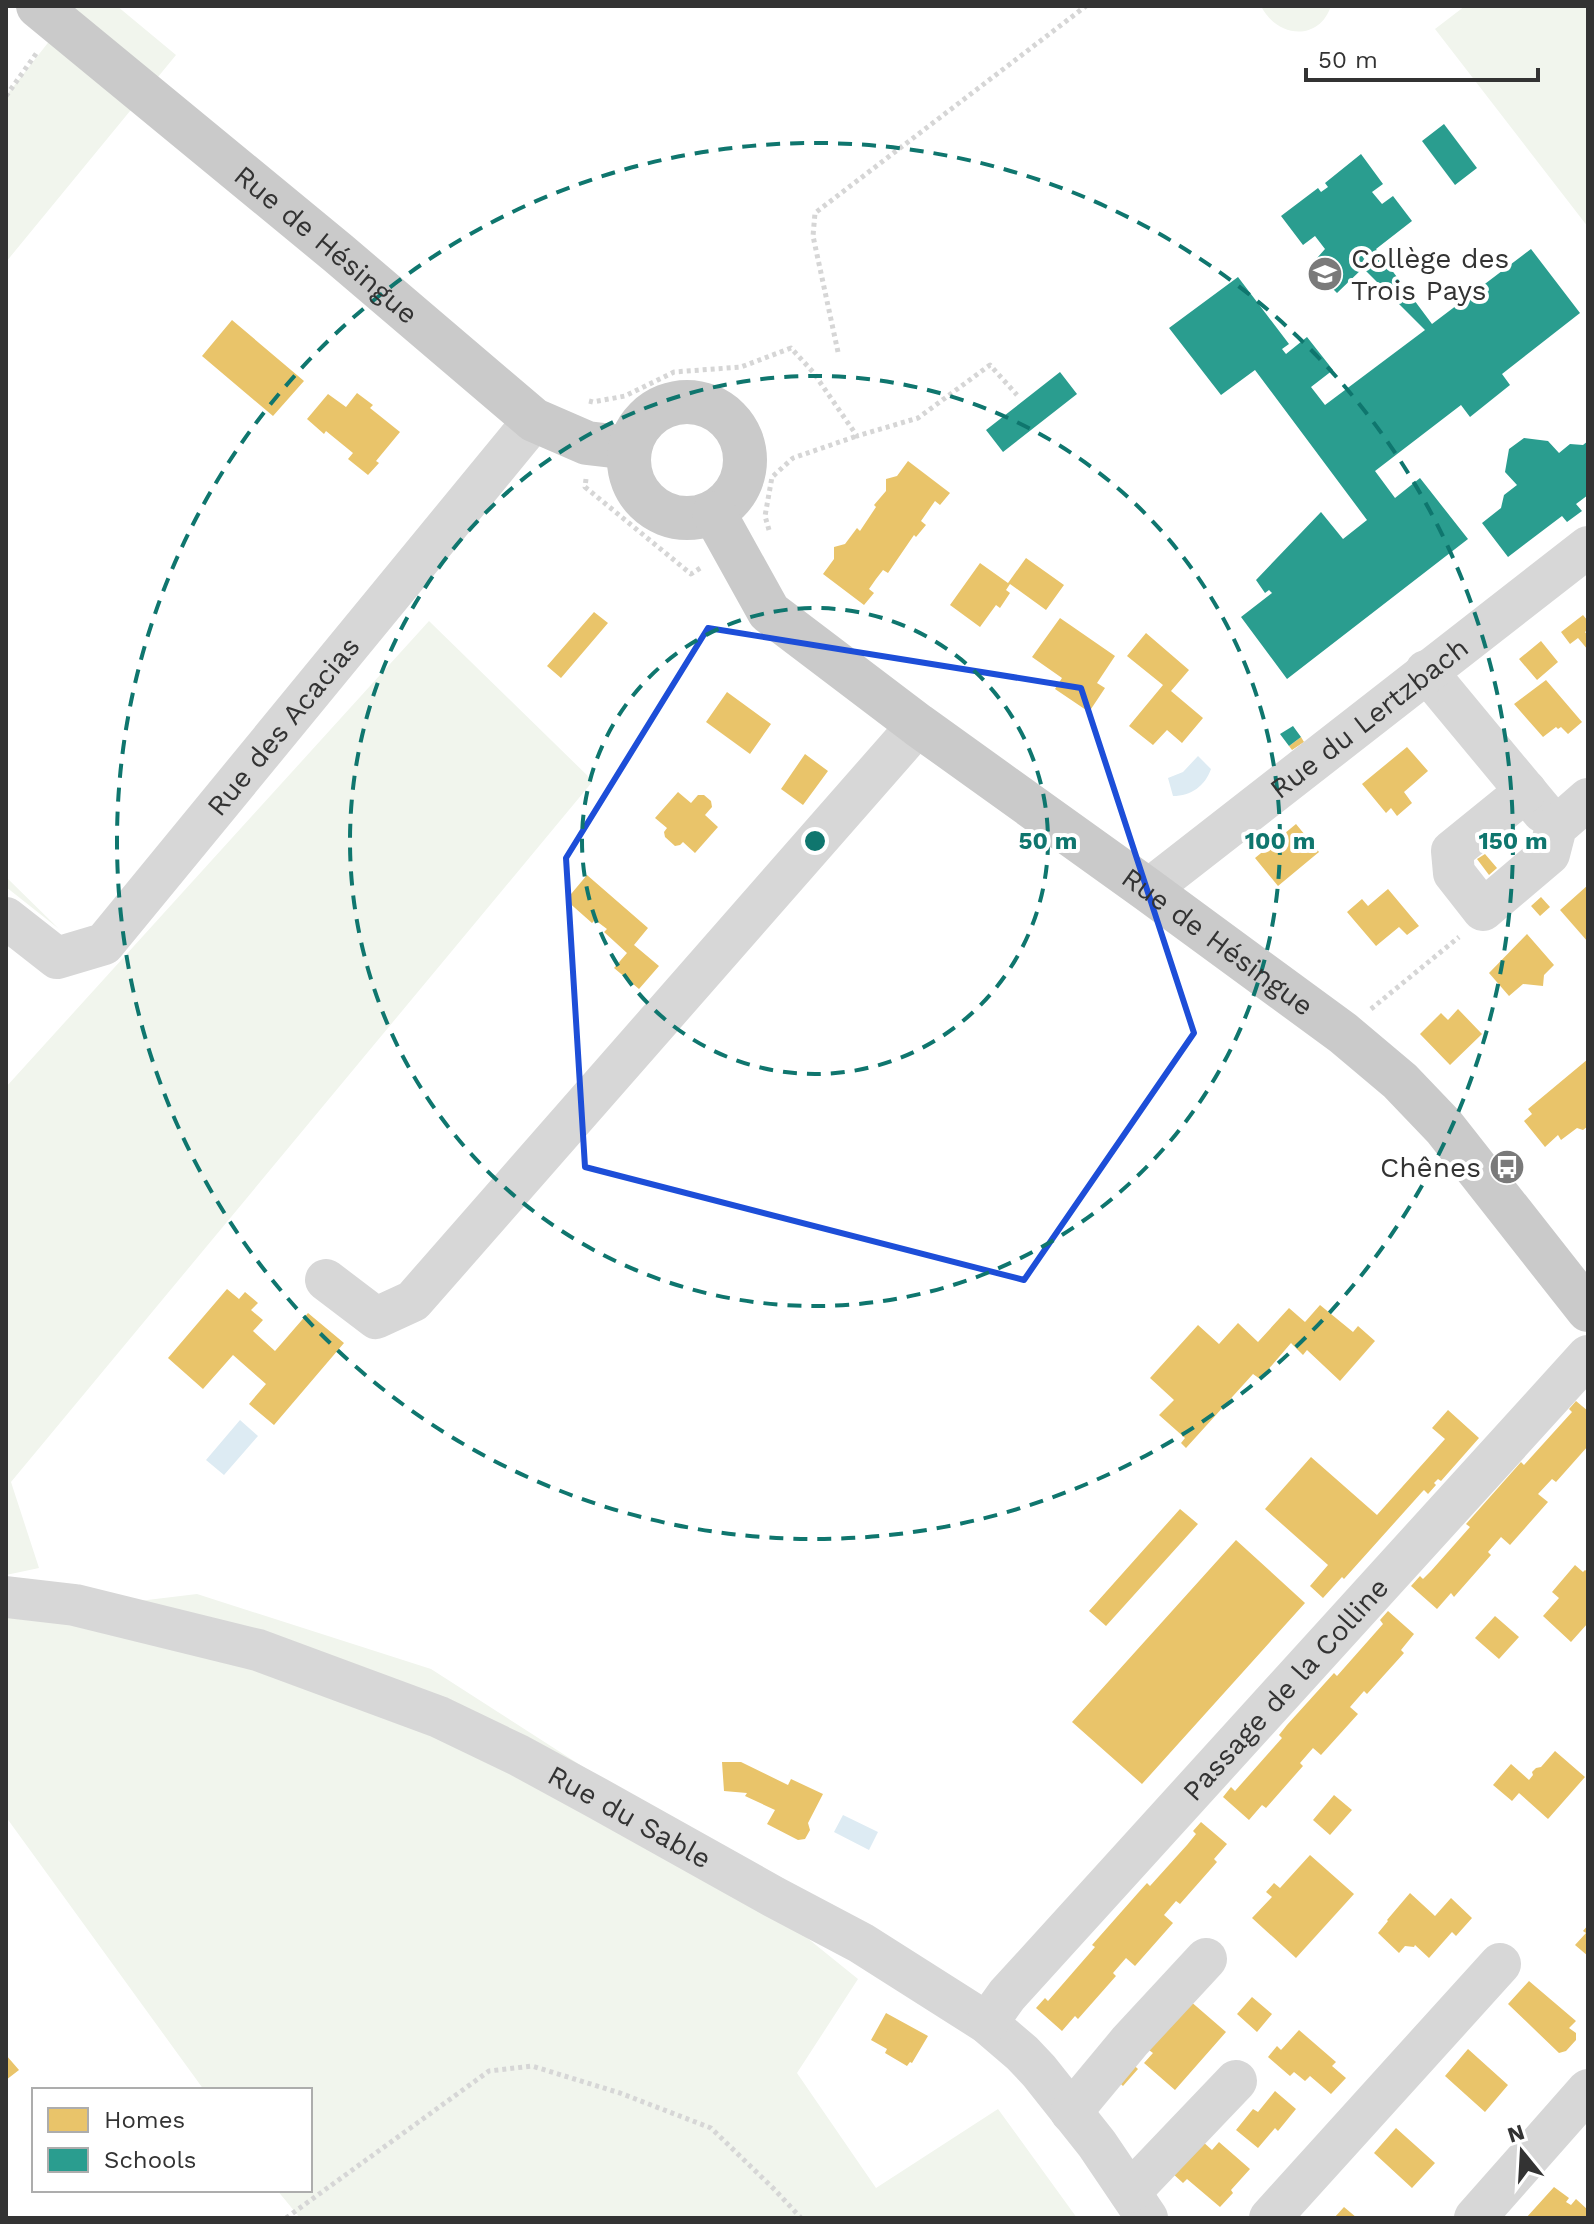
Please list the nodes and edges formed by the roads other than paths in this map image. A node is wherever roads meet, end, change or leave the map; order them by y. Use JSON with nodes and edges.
{"nodes":[{"id":1,"x":48,"y":14,"type":"edge"},
{"id":2,"x":534,"y":420,"type":"junction"},
{"id":3,"x":630,"y":448,"type":"junction"},
{"id":4,"x":723,"y":530,"type":"junction"},
{"id":5,"x":1588,"y":547,"type":"edge"},
{"id":6,"x":1426,"y":671,"type":"junction"},
{"id":7,"x":918,"y":725,"type":"junction"},
{"id":8,"x":1526,"y":791,"type":"junction"},
{"id":9,"x":1588,"y":799,"type":"edge"},
{"id":10,"x":1556,"y":827,"type":"junction"},
{"id":11,"x":1148,"y":890,"type":"junction"},
{"id":12,"x":6,"y":918,"type":"edge"},
{"id":13,"x":326,"y":1280,"type":"dead end"},
{"id":14,"x":1588,"y":1310,"type":"edge"},
{"id":15,"x":1588,"y":1356,"type":"edge"},
{"id":16,"x":6,"y":1597,"type":"edge"},
{"id":17,"x":1206,"y":1959,"type":"dead end"},
{"id":18,"x":1500,"y":1964,"type":"dead end"},
{"id":19,"x":987,"y":2023,"type":"junction"},
{"id":20,"x":1236,"y":2081,"type":"dead end"},
{"id":21,"x":1588,"y":2090,"type":"edge"},
{"id":22,"x":1071,"y":2112,"type":"junction"},
{"id":23,"x":1139,"y":2205,"type":"edge"},
{"id":24,"x":1270,"y":2218,"type":"edge"},
{"id":25,"x":1475,"y":2218,"type":"edge"}],
"edges":[{"from":1,"to":2,"type":"main road","name":"Rue de Hésingue"},
{"from":2,"to":3,"type":"main road","name":"Rue de Hésingue"},
{"from":2,"to":12,"type":"street","name":"Rue des Acacias"},
{"from":3,"to":4,"type":"main road"},
{"from":3,"to":4,"type":"main road"},
{"from":4,"to":7,"type":"main road","name":"Rue de Hésingue"},
{"from":5,"to":6,"type":"street","name":"Rue du Lertzbach"},
{"from":6,"to":8,"type":"street"},
{"from":6,"to":11,"type":"street","name":"Rue du Lertzbach"},
{"from":7,"to":11,"type":"main road","name":"Rue de Hésingue"},
{"from":7,"to":13,"type":"street"},
{"from":8,"to":10,"type":"street"},
{"from":8,"to":10,"type":"street"},
{"from":9,"to":10,"type":"street"},
{"from":11,"to":14,"type":"main road","name":"Rue de Hésingue"},
{"from":15,"to":19,"type":"street","name":"Passage de la Colline"},
{"from":16,"to":19,"type":"street","name":"Rue du Sable"},
{"from":17,"to":22,"type":"street"},
{"from":18,"to":24,"type":"street"},
{"from":19,"to":22,"type":"street","name":"Rue du Sable"},
{"from":20,"to":23,"type":"street"},
{"from":21,"to":25,"type":"street"},
{"from":22,"to":23,"type":"street","name":"Rue du Sable"}]}
